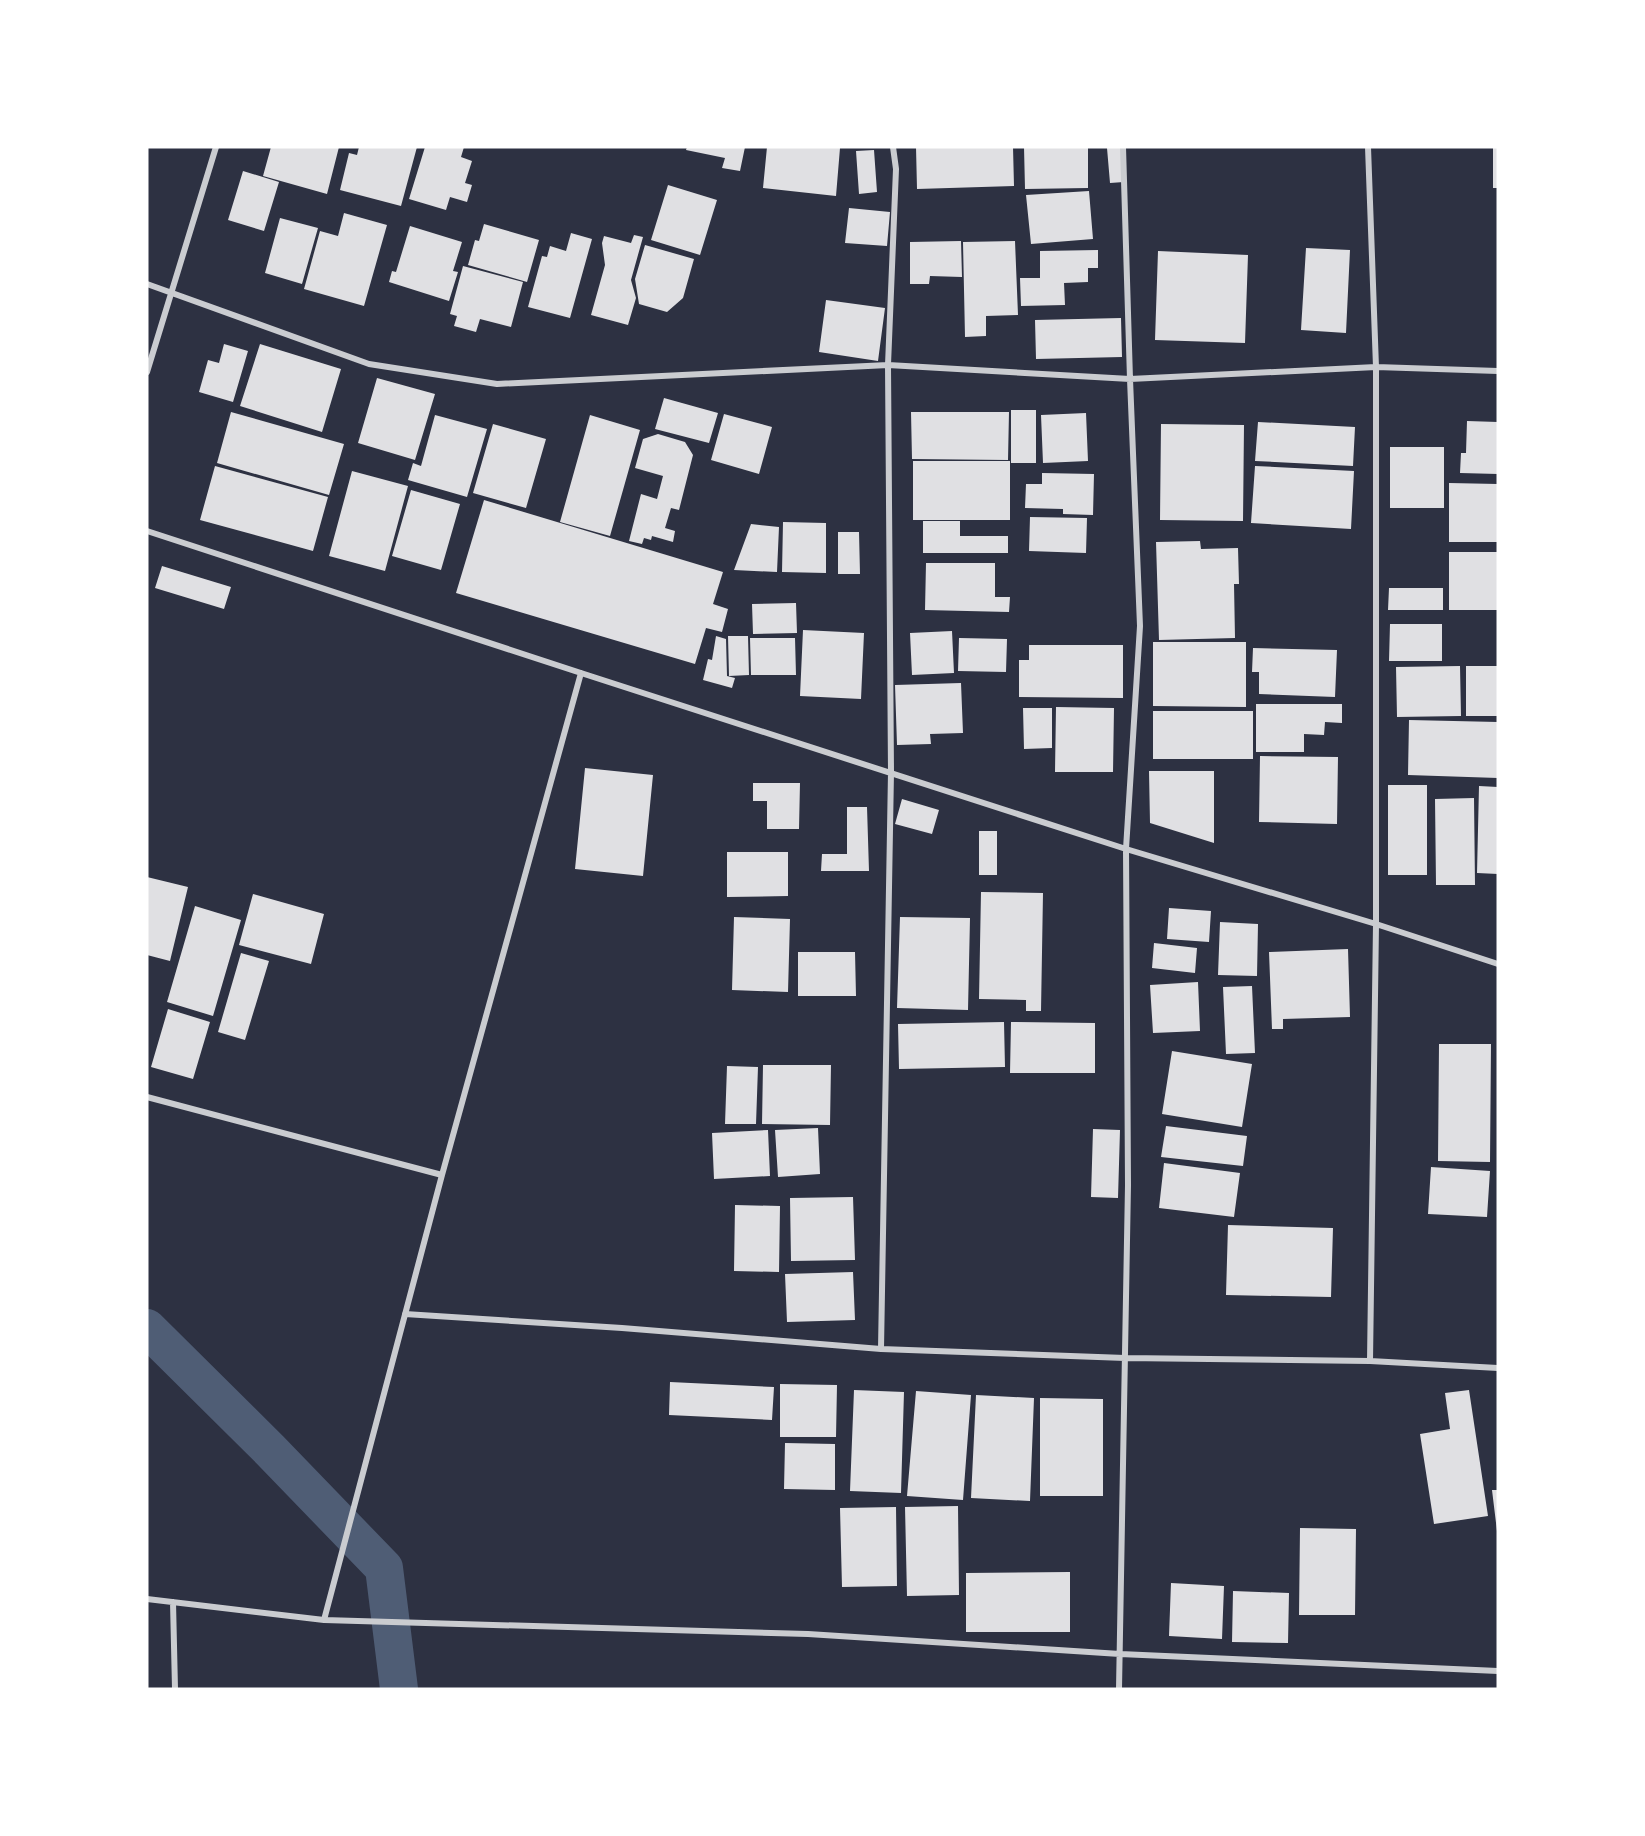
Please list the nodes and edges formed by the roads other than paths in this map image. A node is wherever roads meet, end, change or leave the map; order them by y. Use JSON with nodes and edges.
{"nodes":[{"id":1,"x":216,"y":147,"type":"edge"},
{"id":2,"x":893,"y":147,"type":"edge"},
{"id":3,"x":1123,"y":147,"type":"edge"},
{"id":4,"x":1368,"y":147,"type":"edge"},
{"id":5,"x":147,"y":284,"type":"edge"},
{"id":6,"x":171,"y":293,"type":"junction"},
{"id":7,"x":888,"y":365,"type":"junction"},
{"id":8,"x":1376,"y":367,"type":"junction"},
{"id":9,"x":1498,"y":371,"type":"edge"},
{"id":10,"x":147,"y":372,"type":"edge"},
{"id":11,"x":1130,"y":379,"type":"junction"},
{"id":12,"x":147,"y":531,"type":"edge"},
{"id":13,"x":581,"y":673,"type":"junction"},
{"id":14,"x":891,"y":772,"type":"junction"},
{"id":15,"x":1126,"y":849,"type":"junction"},
{"id":16,"x":1376,"y":924,"type":"junction"},
{"id":17,"x":1498,"y":964,"type":"edge"},
{"id":18,"x":147,"y":1097,"type":"edge"},
{"id":19,"x":442,"y":1175,"type":"junction"},
{"id":20,"x":405,"y":1314,"type":"junction"},
{"id":21,"x":881,"y":1348,"type":"junction"},
{"id":22,"x":1125,"y":1358,"type":"junction"},
{"id":23,"x":1370,"y":1361,"type":"junction"},
{"id":24,"x":1498,"y":1368,"type":"edge"},
{"id":25,"x":147,"y":1599,"type":"edge"},
{"id":26,"x":173,"y":1602,"type":"junction"},
{"id":27,"x":324,"y":1620,"type":"junction"},
{"id":28,"x":1120,"y":1654,"type":"junction"},
{"id":29,"x":1498,"y":1671,"type":"edge"},
{"id":30,"x":175,"y":1689,"type":"edge"},
{"id":31,"x":1119,"y":1689,"type":"edge"}],
"edges":[{"from":1,"to":6,"type":"street"},
{"from":2,"to":7,"type":"street"},
{"from":3,"to":11,"type":"street"},
{"from":4,"to":8,"type":"street"},
{"from":5,"to":6,"type":"street"},
{"from":6,"to":7,"type":"street"},
{"from":6,"to":10,"type":"street"},
{"from":7,"to":11,"type":"street"},
{"from":7,"to":14,"type":"street"},
{"from":8,"to":9,"type":"street"},
{"from":8,"to":11,"type":"street"},
{"from":8,"to":16,"type":"street"},
{"from":11,"to":15,"type":"street"},
{"from":12,"to":13,"type":"street"},
{"from":13,"to":14,"type":"street"},
{"from":13,"to":19,"type":"street"},
{"from":14,"to":15,"type":"street"},
{"from":14,"to":21,"type":"street"},
{"from":15,"to":16,"type":"street"},
{"from":15,"to":22,"type":"street"},
{"from":16,"to":17,"type":"street"},
{"from":16,"to":23,"type":"street"},
{"from":18,"to":19,"type":"street"},
{"from":19,"to":20,"type":"street"},
{"from":20,"to":21,"type":"street"},
{"from":20,"to":27,"type":"street"},
{"from":21,"to":22,"type":"street"},
{"from":22,"to":23,"type":"street"},
{"from":22,"to":28,"type":"street"},
{"from":23,"to":24,"type":"street"},
{"from":25,"to":26,"type":"street"},
{"from":26,"to":27,"type":"street"},
{"from":26,"to":30,"type":"street"},
{"from":27,"to":28,"type":"street"},
{"from":28,"to":29,"type":"street"},
{"from":28,"to":31,"type":"street"}]}
